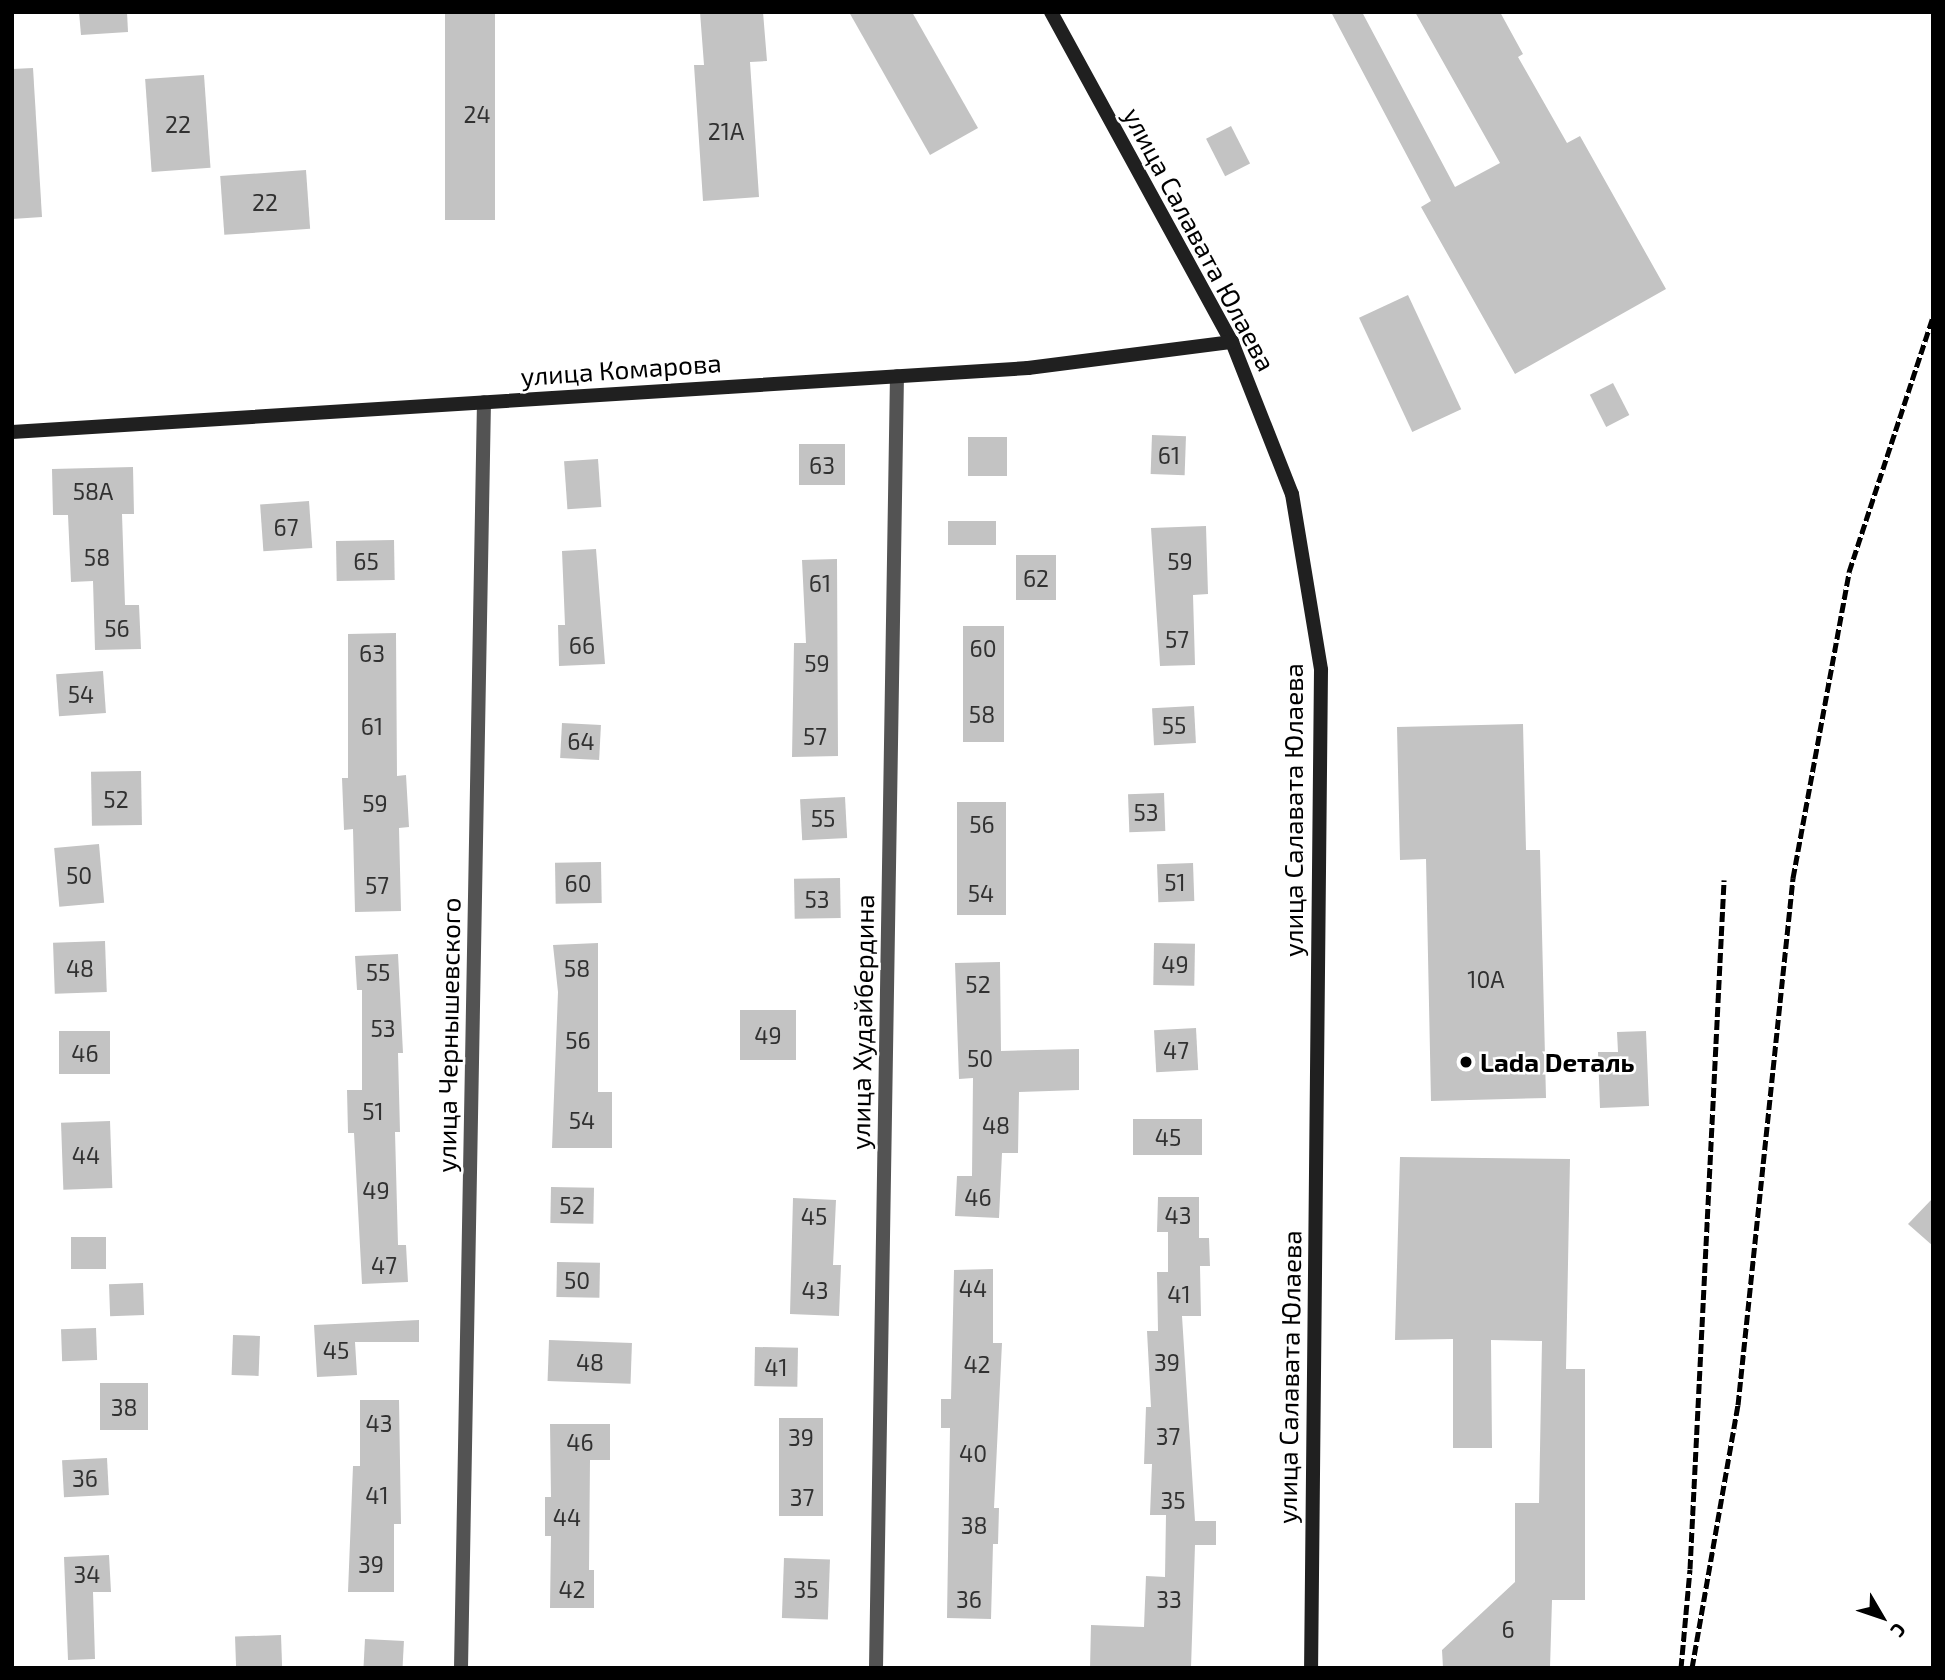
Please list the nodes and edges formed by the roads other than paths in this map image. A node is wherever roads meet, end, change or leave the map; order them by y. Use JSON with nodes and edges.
{"nodes":[{"id":1,"x":1051,"y":12,"type":"edge"},
{"id":2,"x":1232,"y":342,"type":"junction"},
{"id":3,"x":897,"y":376,"type":"junction"},
{"id":4,"x":484,"y":402,"type":"junction"},
{"id":5,"x":12,"y":433,"type":"edge"},
{"id":6,"x":461,"y":1668,"type":"edge"},
{"id":7,"x":876,"y":1668,"type":"edge"},
{"id":8,"x":1311,"y":1668,"type":"edge"}],
"edges":[{"from":1,"to":2,"type":"street","name":"улица Салавата Юлаева"},
{"from":2,"to":3,"type":"street","name":"улица Комарова"},
{"from":2,"to":8,"type":"street","name":"улица Салавата Юлаева"},
{"from":3,"to":4,"type":"street","name":"улица Комарова"},
{"from":3,"to":7,"type":"street","name":"улица Худайбердина"},
{"from":4,"to":5,"type":"street","name":"улица Комарова"},
{"from":4,"to":6,"type":"street","name":"улица Чернышевского"}]}
